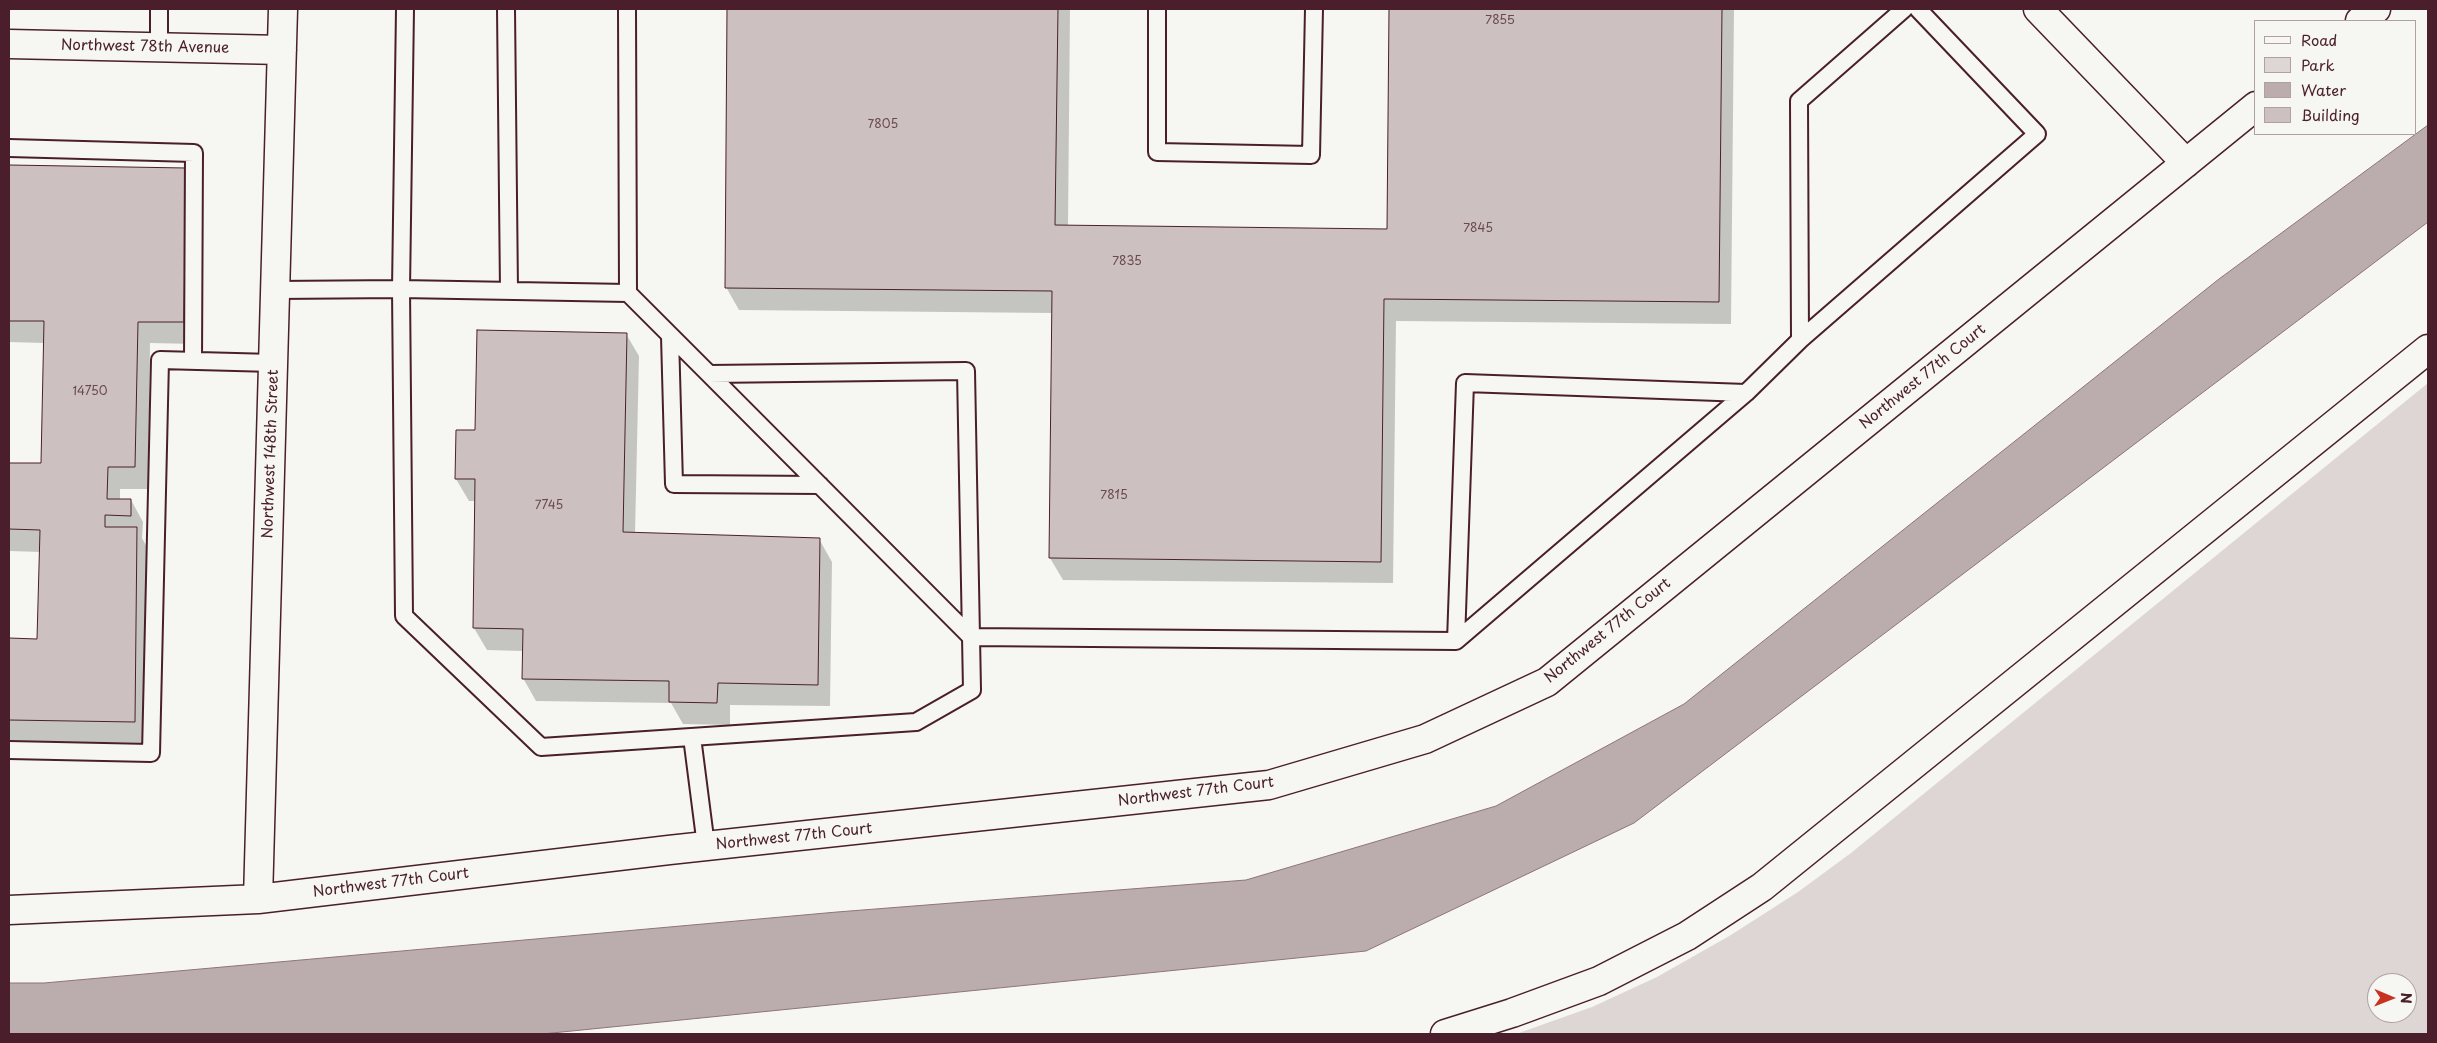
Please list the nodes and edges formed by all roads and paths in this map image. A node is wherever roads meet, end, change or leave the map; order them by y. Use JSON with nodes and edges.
{"nodes":[{"id":1,"x":159,"y":9,"type":"edge"},
{"id":2,"x":283,"y":9,"type":"edge"},
{"id":3,"x":405,"y":9,"type":"edge"},
{"id":4,"x":506,"y":9,"type":"edge"},
{"id":5,"x":627,"y":9,"type":"edge"},
{"id":6,"x":1157,"y":9,"type":"edge"},
{"id":7,"x":1314,"y":9,"type":"edge"},
{"id":8,"x":1904,"y":9,"type":"edge"},
{"id":9,"x":1918,"y":9,"type":"edge"},
{"id":10,"x":2038,"y":9,"type":"edge"},
{"id":11,"x":2376,"y":9,"type":"edge"},
{"id":12,"x":2361,"y":20,"type":"edge"},
{"id":13,"x":9,"y":44,"type":"edge"},
{"id":14,"x":159,"y":47,"type":"junction"},
{"id":15,"x":282,"y":50,"type":"junction"},
{"id":16,"x":2254,"y":108,"type":"edge"},
{"id":17,"x":9,"y":148,"type":"edge"},
{"id":18,"x":2186,"y":163,"type":"junction"},
{"id":19,"x":402,"y":289,"type":"junction"},
{"id":20,"x":275,"y":290,"type":"junction"},
{"id":21,"x":509,"y":291,"type":"junction"},
{"id":22,"x":628,"y":293,"type":"junction"},
{"id":23,"x":670,"y":336,"type":"junction"},
{"id":24,"x":1800,"y":340,"type":"junction"},
{"id":25,"x":2428,"y":349,"type":"edge"},
{"id":26,"x":193,"y":361,"type":"junction"},
{"id":27,"x":273,"y":363,"type":"junction"},
{"id":28,"x":709,"y":374,"type":"junction"},
{"id":29,"x":1746,"y":393,"type":"junction"},
{"id":30,"x":820,"y":485,"type":"junction"},
{"id":31,"x":971,"y":637,"type":"junction"},
{"id":32,"x":1456,"y":641,"type":"junction"},
{"id":33,"x":692,"y":737,"type":"junction"},
{"id":34,"x":9,"y":750,"type":"edge"},
{"id":35,"x":706,"y":846,"type":"junction"},
{"id":36,"x":258,"y":899,"type":"junction"},
{"id":37,"x":9,"y":910,"type":"edge"},
{"id":38,"x":1445,"y":1034,"type":"edge"}],
"edges":[{"from":1,"to":14,"type":"lane"},
{"from":2,"to":15,"type":"main road","name":"Northwest 148th Street"},
{"from":3,"to":19,"type":"lane"},
{"from":4,"to":21,"type":"lane"},
{"from":5,"to":22,"type":"lane"},
{"from":6,"to":7,"type":"lane"},
{"from":8,"to":24,"type":"lane"},
{"from":9,"to":24,"type":"lane"},
{"from":10,"to":18,"type":"main road"},
{"from":11,"to":12,"type":"main road"},
{"from":13,"to":14,"type":"main road","name":"Northwest 78th Avenue"},
{"from":14,"to":15,"type":"main road","name":"Northwest 78th Avenue"},
{"from":15,"to":20,"type":"main road","name":"Northwest 148th Street"},
{"from":16,"to":18,"type":"main road","name":"Northwest 77th Court"},
{"from":17,"to":26,"type":"lane"},
{"from":18,"to":35,"type":"main road","name":"Northwest 77th Court"},
{"from":19,"to":20,"type":"lane"},
{"from":19,"to":21,"type":"lane"},
{"from":19,"to":33,"type":"lane"},
{"from":20,"to":27,"type":"main road","name":"Northwest 148th Street"},
{"from":21,"to":22,"type":"lane"},
{"from":22,"to":23,"type":"lane"},
{"from":23,"to":28,"type":"lane"},
{"from":23,"to":30,"type":"lane"},
{"from":24,"to":29,"type":"lane"},
{"from":25,"to":38,"type":"main road"},
{"from":26,"to":27,"type":"lane"},
{"from":26,"to":34,"type":"lane"},
{"from":27,"to":36,"type":"main road","name":"Northwest 148th Street"},
{"from":28,"to":30,"type":"lane"},
{"from":28,"to":31,"type":"lane"},
{"from":29,"to":32,"type":"lane"},
{"from":29,"to":32,"type":"lane"},
{"from":30,"to":31,"type":"lane"},
{"from":31,"to":32,"type":"lane"},
{"from":31,"to":33,"type":"lane"},
{"from":33,"to":35,"type":"lane"},
{"from":35,"to":36,"type":"main road","name":"Northwest 77th Court"},
{"from":36,"to":37,"type":"main road","name":"Northwest 77th Court"}]}
